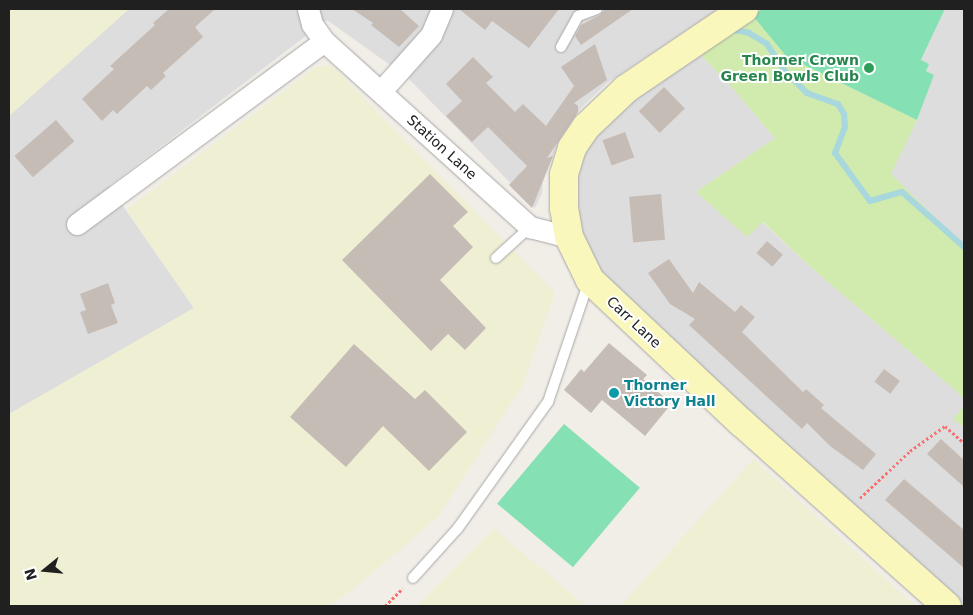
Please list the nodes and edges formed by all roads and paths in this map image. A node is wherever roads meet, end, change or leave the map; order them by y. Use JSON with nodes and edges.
{"nodes":[{"id":1,"x":442,"y":9,"type":"edge"},
{"id":2,"x":597,"y":9,"type":"edge"},
{"id":3,"x":744,"y":9,"type":"edge"},
{"id":4,"x":304,"y":10,"type":"edge"},
{"id":5,"x":324,"y":41,"type":"junction"},
{"id":6,"x":561,"y":47,"type":"dead end"},
{"id":7,"x":381,"y":91,"type":"junction"},
{"id":8,"x":77,"y":224,"type":"dead end"},
{"id":9,"x":530,"y":227,"type":"junction"},
{"id":10,"x":569,"y":238,"type":"junction"},
{"id":11,"x":496,"y":258,"type":"dead end"},
{"id":12,"x":590,"y":280,"type":"junction"},
{"id":13,"x":964,"y":443,"type":"edge"},
{"id":14,"x":843,"y":514,"type":"junction"},
{"id":15,"x":413,"y":578,"type":"joint"},
{"id":16,"x":385,"y":606,"type":"edge"},
{"id":17,"x":946,"y":606,"type":"edge"}],
"edges":[{"from":1,"to":7,"type":"street"},
{"from":2,"to":6,"type":"lane"},
{"from":3,"to":10,"type":"street","name":"Carr Lane"},
{"from":4,"to":5,"type":"street","name":"Station Lane"},
{"from":5,"to":7,"type":"street","name":"Station Lane"},
{"from":5,"to":8,"type":"street"},
{"from":7,"to":9,"type":"street","name":"Station Lane"},
{"from":9,"to":10,"type":"street","name":"Station Lane"},
{"from":9,"to":11,"type":"lane"},
{"from":10,"to":12,"type":"street","name":"Carr Lane"},
{"from":12,"to":14,"type":"street","name":"Carr Lane"},
{"from":12,"to":15,"type":"lane"},
{"from":13,"to":14,"type":"path"},
{"from":14,"to":17,"type":"street","name":"Carr Lane"},
{"from":15,"to":16,"type":"path"}]}
